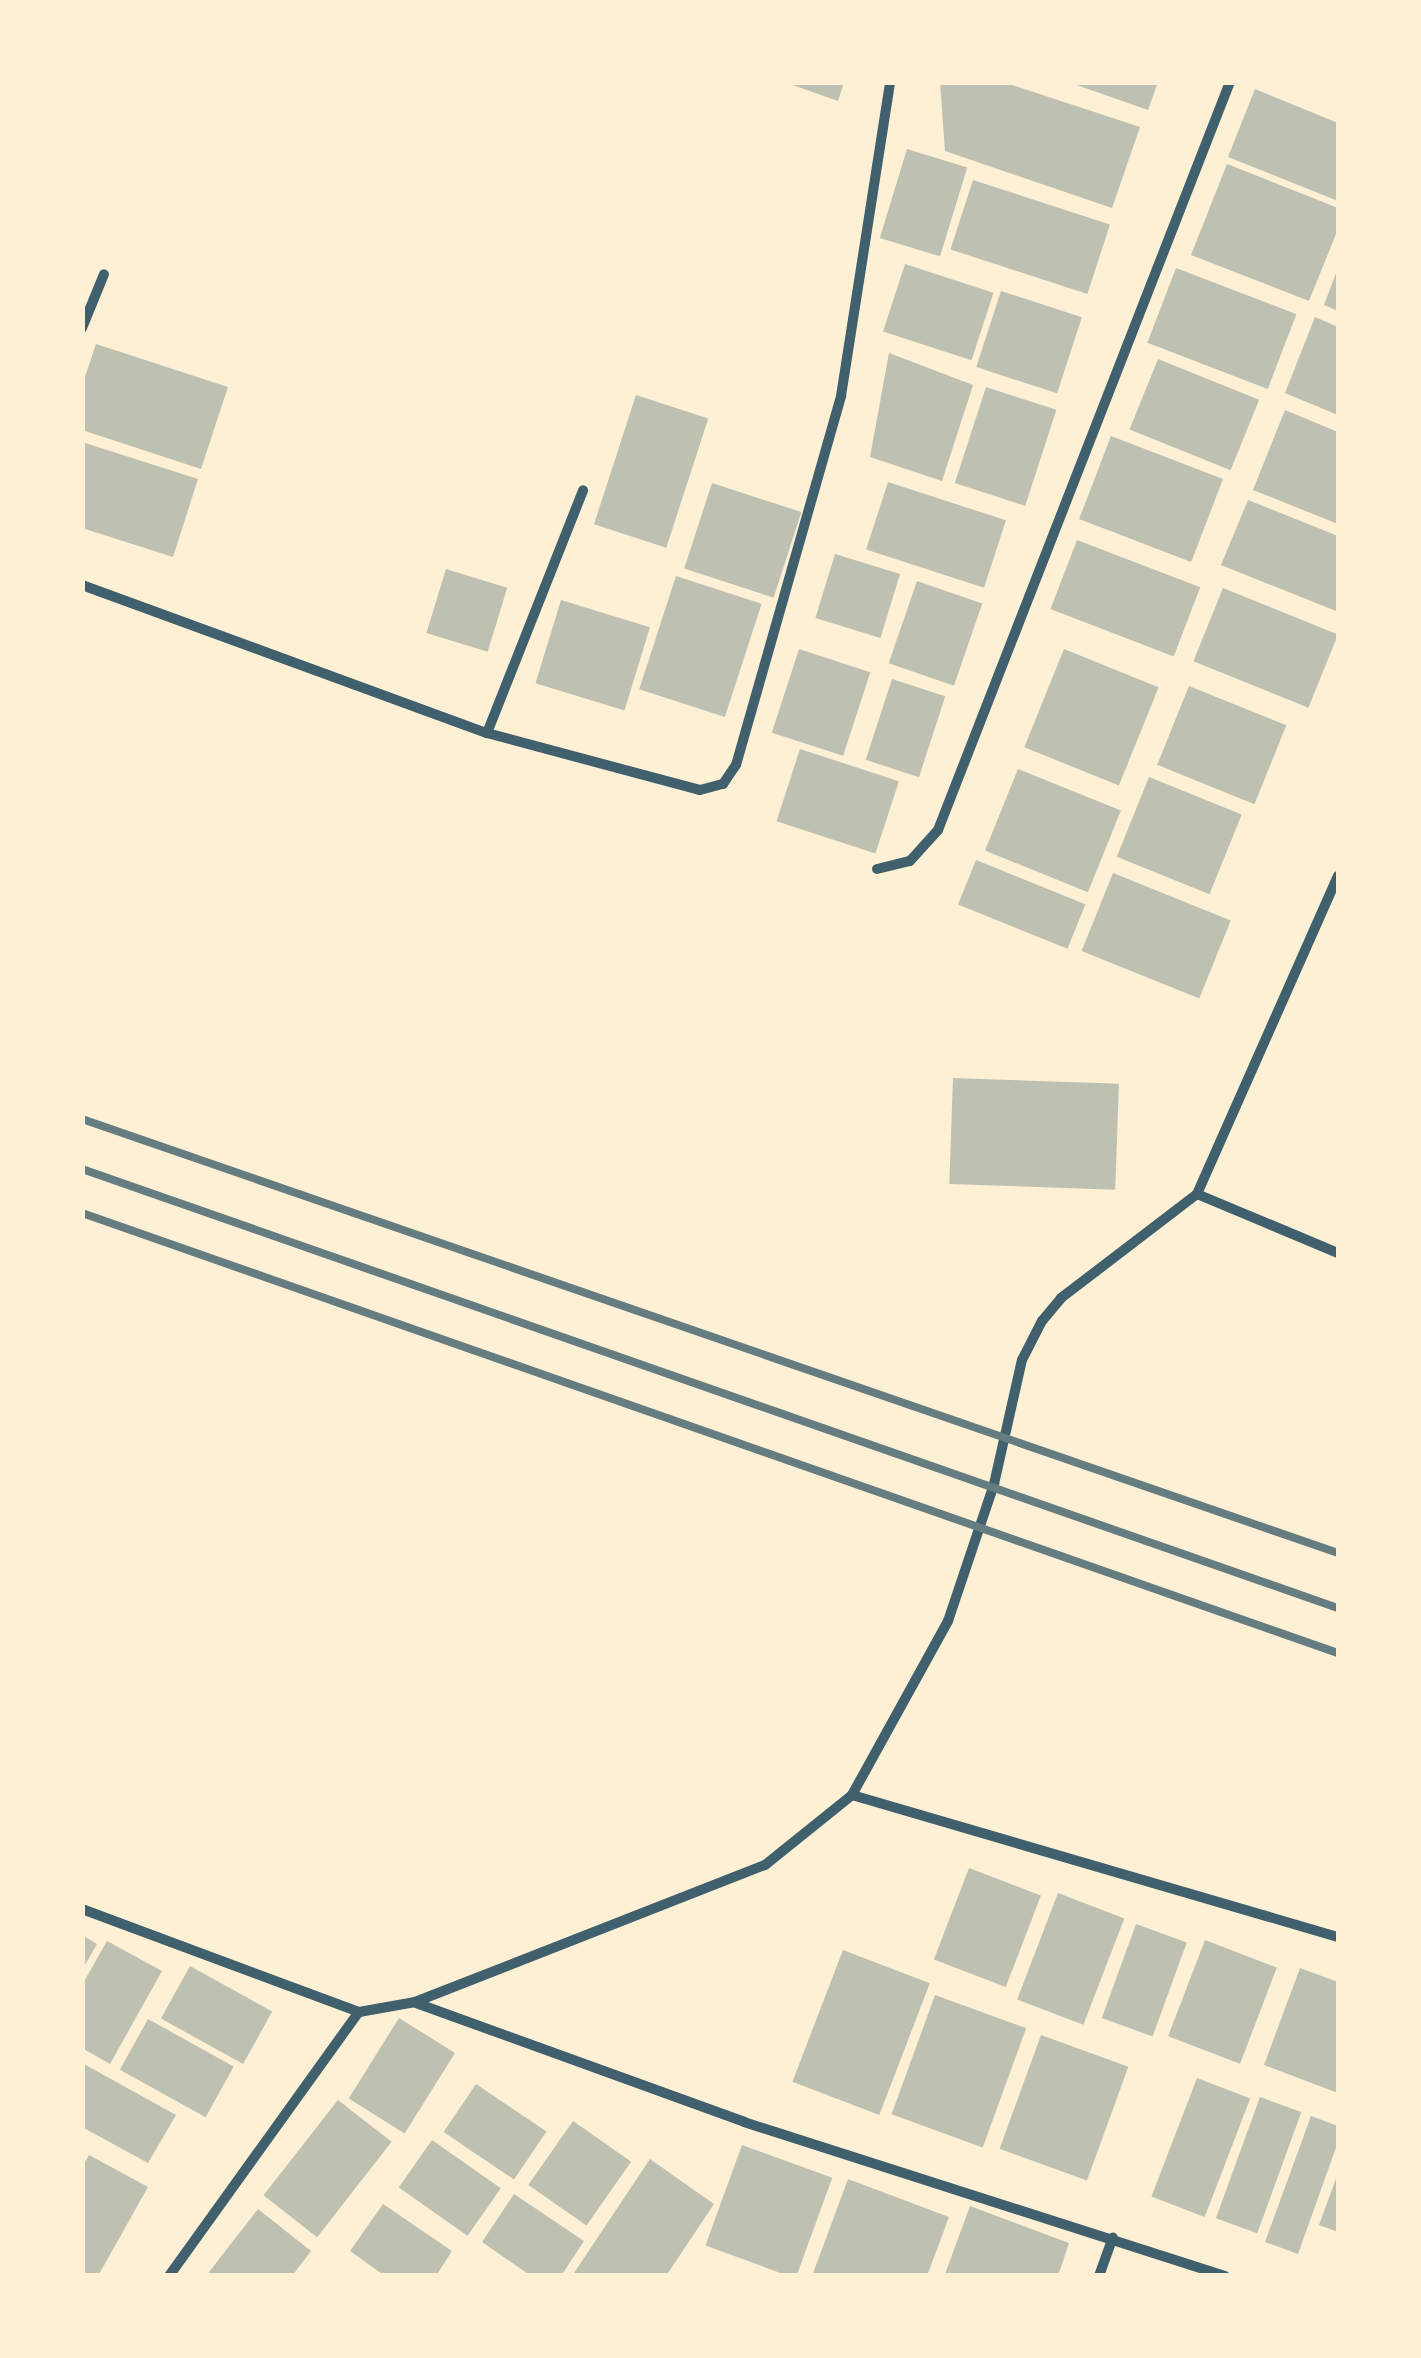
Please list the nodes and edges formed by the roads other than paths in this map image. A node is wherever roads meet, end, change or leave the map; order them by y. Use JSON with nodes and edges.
{"nodes":[{"id":1,"x":890,"y":82,"type":"edge"},
{"id":2,"x":1230,"y":82,"type":"edge"},
{"id":3,"x":104,"y":274,"type":"dead end"},
{"id":4,"x":82,"y":328,"type":"edge"},
{"id":5,"x":583,"y":490,"type":"dead end"},
{"id":6,"x":82,"y":585,"type":"edge"},
{"id":7,"x":486,"y":733,"type":"junction"},
{"id":8,"x":877,"y":868,"type":"dead end"},
{"id":9,"x":1338,"y":876,"type":"edge"},
{"id":10,"x":1336,"y":892,"type":"edge"},
{"id":11,"x":1197,"y":1194,"type":"junction"},
{"id":12,"x":1338,"y":1253,"type":"edge"},
{"id":13,"x":852,"y":1796,"type":"junction"},
{"id":14,"x":82,"y":1909,"type":"edge"},
{"id":15,"x":1338,"y":1938,"type":"edge"},
{"id":16,"x":415,"y":2002,"type":"junction"},
{"id":17,"x":360,"y":2012,"type":"junction"},
{"id":18,"x":1113,"y":2237,"type":"junction"},
{"id":19,"x":168,"y":2276,"type":"edge"},
{"id":20,"x":1099,"y":2276,"type":"edge"},
{"id":21,"x":1226,"y":2276,"type":"edge"}],
"edges":[{"from":1,"to":7,"type":"street"},
{"from":2,"to":8,"type":"street"},
{"from":3,"to":4,"type":"street"},
{"from":5,"to":7,"type":"street"},
{"from":6,"to":7,"type":"street"},
{"from":9,"to":10,"type":"street"},
{"from":10,"to":11,"type":"street"},
{"from":11,"to":12,"type":"street"},
{"from":11,"to":13,"type":"street"},
{"from":13,"to":15,"type":"street"},
{"from":13,"to":16,"type":"street"},
{"from":14,"to":17,"type":"street"},
{"from":16,"to":17,"type":"street"},
{"from":16,"to":18,"type":"street"},
{"from":17,"to":19,"type":"street"},
{"from":18,"to":20,"type":"street"},
{"from":18,"to":21,"type":"street"}]}
